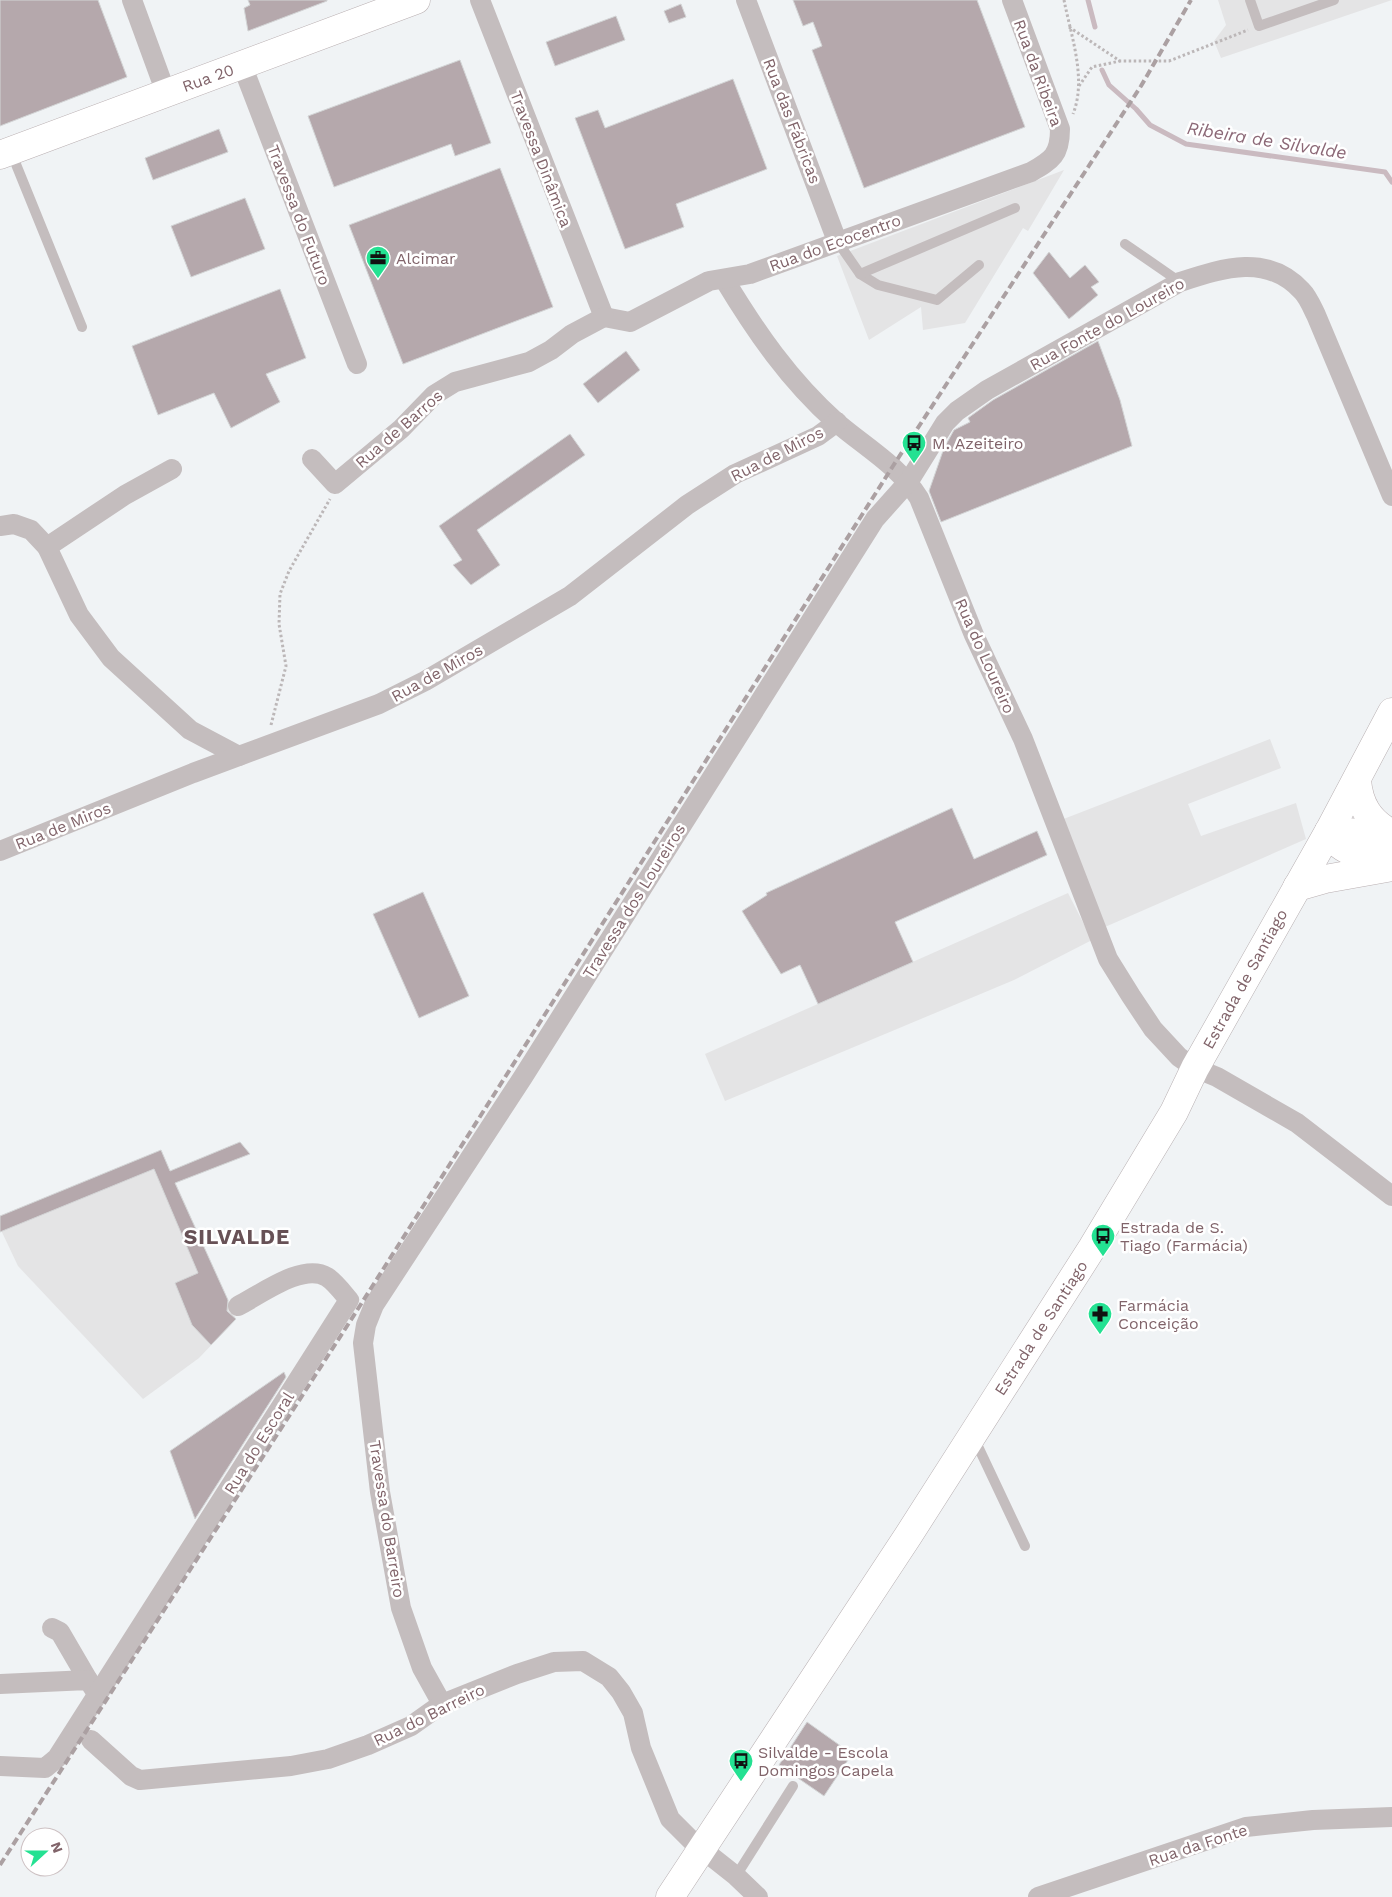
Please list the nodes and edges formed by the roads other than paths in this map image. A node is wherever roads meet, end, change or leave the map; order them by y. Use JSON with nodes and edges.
{"nodes":[{"id":1,"x":132,"y":0,"type":"edge"},
{"id":2,"x":480,"y":0,"type":"edge"},
{"id":3,"x":746,"y":0,"type":"edge"},
{"id":4,"x":1012,"y":0,"type":"edge"},
{"id":5,"x":1250,"y":0,"type":"edge"},
{"id":6,"x":1334,"y":0,"type":"edge"},
{"id":7,"x":395,"y":4,"type":"edge"},
{"id":8,"x":242,"y":65,"type":"junction"},
{"id":9,"x":166,"y":93,"type":"junction"},
{"id":10,"x":1060,"y":146,"type":"joint"},
{"id":11,"x":5,"y":153,"type":"edge"},
{"id":12,"x":1015,"y":208,"type":"dead end"},
{"id":13,"x":837,"y":241,"type":"junction"},
{"id":14,"x":1125,"y":244,"type":"dead end"},
{"id":15,"x":979,"y":265,"type":"dead end"},
{"id":16,"x":860,"y":274,"type":"junction"},
{"id":17,"x":724,"y":279,"type":"junction"},
{"id":18,"x":1180,"y":282,"type":"junction"},
{"id":19,"x":604,"y":317,"type":"junction"},
{"id":20,"x":82,"y":327,"type":"dead end"},
{"id":21,"x":357,"y":364,"type":"dead end"},
{"id":22,"x":837,"y":422,"type":"junction"},
{"id":23,"x":312,"y":459,"type":"dead end"},
{"id":24,"x":172,"y":469,"type":"dead end"},
{"id":25,"x":909,"y":481,"type":"junction"},
{"id":26,"x":1392,"y":496,"type":"edge"},
{"id":27,"x":0,"y":526,"type":"edge"},
{"id":28,"x":47,"y":547,"type":"junction"},
{"id":29,"x":1392,"y":712,"type":"edge"},
{"id":30,"x":239,"y":756,"type":"junction"},
{"id":31,"x":1357,"y":780,"type":"junction"},
{"id":32,"x":1329,"y":831,"type":"junction"},
{"id":33,"x":1392,"y":834,"type":"edge"},
{"id":34,"x":1392,"y":840,"type":"edge"},
{"id":35,"x":0,"y":851,"type":"edge"},
{"id":36,"x":1392,"y":859,"type":"edge"},
{"id":37,"x":1392,"y":866,"type":"edge"},
{"id":38,"x":1297,"y":887,"type":"junction"},
{"id":39,"x":1194,"y":1068,"type":"junction"},
{"id":40,"x":1392,"y":1196,"type":"edge"},
{"id":41,"x":238,"y":1306,"type":"dead end"},
{"id":42,"x":366,"y":1325,"type":"joint"},
{"id":43,"x":972,"y":1435,"type":"junction"},
{"id":44,"x":1025,"y":1546,"type":"dead end"},
{"id":45,"x":52,"y":1628,"type":"dead end"},
{"id":46,"x":0,"y":1684,"type":"edge"},
{"id":47,"x":93,"y":1687,"type":"junction"},
{"id":48,"x":442,"y":1704,"type":"junction"},
{"id":49,"x":91,"y":1740,"type":"dead end"},
{"id":50,"x":0,"y":1766,"type":"edge"},
{"id":51,"x":793,"y":1786,"type":"dead end"},
{"id":52,"x":1392,"y":1817,"type":"edge"},
{"id":53,"x":702,"y":1847,"type":"junction"},
{"id":54,"x":736,"y":1876,"type":"junction"},
{"id":55,"x":756,"y":1896,"type":"edge"},
{"id":56,"x":670,"y":1897,"type":"edge"},
{"id":57,"x":1038,"y":1897,"type":"edge"}],
"edges":[{"from":1,"to":9,"type":"street"},
{"from":2,"to":19,"type":"street","name":"Travessa Dinâmica"},
{"from":3,"to":13,"type":"street","name":"Rua das Fábricas"},
{"from":4,"to":10,"type":"street","name":"Rua da Ribeira"},
{"from":5,"to":6,"type":"lane"},
{"from":7,"to":8,"type":"main road","name":"Rua 20"},
{"from":8,"to":9,"type":"main road","name":"Rua 20"},
{"from":8,"to":21,"type":"street","name":"Travessa do Futuro"},
{"from":9,"to":11,"type":"main road","name":"Rua 20"},
{"from":10,"to":13,"type":"street","name":"Rua do Ecocentro"},
{"from":11,"to":20,"type":"lane"},
{"from":12,"to":16,"type":"lane"},
{"from":13,"to":16,"type":"lane"},
{"from":13,"to":17,"type":"street","name":"Rua do Ecocentro"},
{"from":14,"to":18,"type":"lane"},
{"from":15,"to":16,"type":"lane"},
{"from":17,"to":19,"type":"street","name":"Rua do Ecocentro"},
{"from":17,"to":22,"type":"street","name":"Rua do Loureiro"},
{"from":18,"to":25,"type":"street","name":"Rua Fonte do Loureiro"},
{"from":18,"to":26,"type":"street","name":"Rua Fonte do Loureiro"},
{"from":19,"to":23,"type":"street","name":"Rua de Barros"},
{"from":22,"to":25,"type":"street","name":"Rua do Loureiro"},
{"from":22,"to":30,"type":"street","name":"Rua de Miros"},
{"from":24,"to":28,"type":"street"},
{"from":25,"to":39,"type":"street","name":"Rua do Loureiro"},
{"from":25,"to":42,"type":"street","name":"Travessa dos Loureiros"},
{"from":27,"to":28,"type":"street"},
{"from":28,"to":30,"type":"street"},
{"from":29,"to":31,"type":"main road","name":"Estrada de Santiago"},
{"from":30,"to":35,"type":"street","name":"Rua de Miros"},
{"from":31,"to":32,"type":"main road","name":"Estrada de Santiago"},
{"from":31,"to":33,"type":"main road"},
{"from":32,"to":34,"type":"main road"},
{"from":32,"to":36,"type":"main road"},
{"from":32,"to":38,"type":"main road","name":"Estrada de Santiago"},
{"from":37,"to":38,"type":"main road"},
{"from":38,"to":39,"type":"main road","name":"Estrada de Santiago"},
{"from":39,"to":40,"type":"street","name":"Rua do Loureiro"},
{"from":39,"to":43,"type":"main road","name":"Estrada de Santiago"},
{"from":41,"to":47,"type":"street","name":"Rua do Escoral"},
{"from":42,"to":48,"type":"street","name":"Travessa do Barreiro"},
{"from":43,"to":44,"type":"lane"},
{"from":43,"to":53,"type":"main road","name":"Estrada de Santiago"},
{"from":45,"to":47,"type":"street"},
{"from":46,"to":47,"type":"street"},
{"from":47,"to":50,"type":"street","name":"Rua do Escoral"},
{"from":48,"to":49,"type":"street","name":"Rua do Barreiro"},
{"from":48,"to":53,"type":"street","name":"Rua do Barreiro"},
{"from":51,"to":54,"type":"lane"},
{"from":52,"to":57,"type":"street","name":"Rua da Fonte"},
{"from":53,"to":54,"type":"street"},
{"from":53,"to":56,"type":"main road","name":"Estrada de Santiago"},
{"from":54,"to":55,"type":"street"}]}
